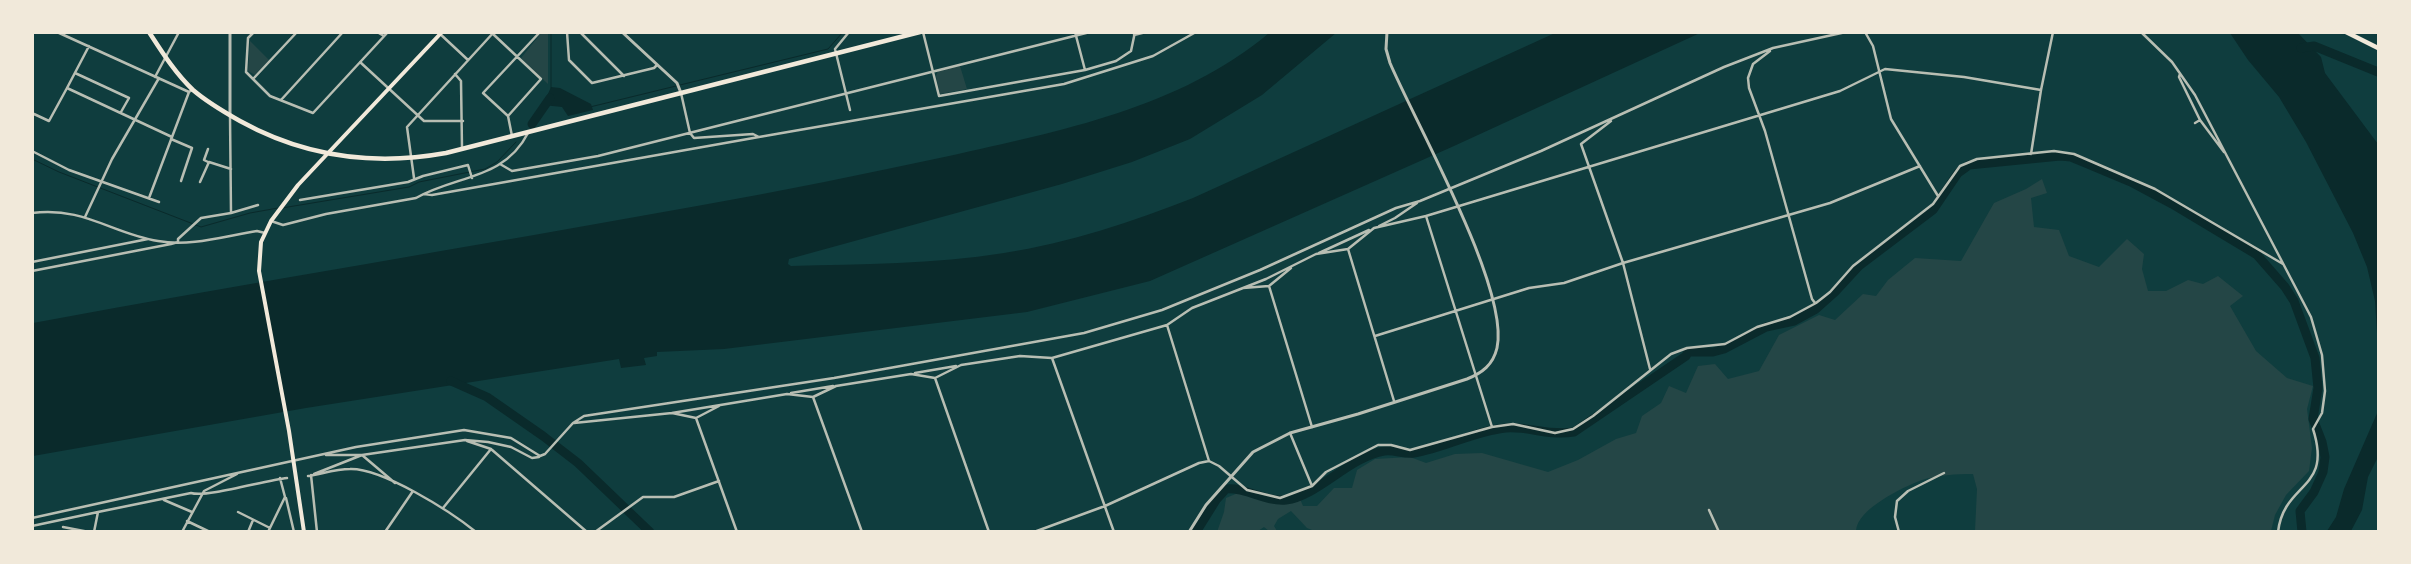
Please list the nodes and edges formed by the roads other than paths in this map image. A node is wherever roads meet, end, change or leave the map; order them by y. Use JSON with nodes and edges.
{"nodes":[{"id":1,"x":57,"y":32,"type":"edge"},
{"id":2,"x":149,"y":32,"type":"edge"},
{"id":3,"x":179,"y":32,"type":"edge"},
{"id":4,"x":230,"y":32,"type":"edge"},
{"id":5,"x":254,"y":32,"type":"edge"},
{"id":6,"x":297,"y":32,"type":"edge"},
{"id":7,"x":343,"y":32,"type":"edge"},
{"id":8,"x":376,"y":32,"type":"edge"},
{"id":9,"x":388,"y":32,"type":"edge"},
{"id":10,"x":540,"y":32,"type":"edge"},
{"id":11,"x":567,"y":32,"type":"edge"},
{"id":12,"x":580,"y":32,"type":"edge"},
{"id":13,"x":622,"y":32,"type":"edge"},
{"id":14,"x":849,"y":32,"type":"edge"},
{"id":15,"x":921,"y":32,"type":"edge"},
{"id":16,"x":1090,"y":32,"type":"edge"},
{"id":17,"x":1146,"y":32,"type":"edge"},
{"id":18,"x":1196,"y":32,"type":"edge"},
{"id":19,"x":1387,"y":32,"type":"edge"},
{"id":20,"x":1846,"y":32,"type":"edge"},
{"id":21,"x":1865,"y":32,"type":"edge"},
{"id":22,"x":2052,"y":32,"type":"edge"},
{"id":23,"x":2141,"y":32,"type":"edge"},
{"id":24,"x":2346,"y":32,"type":"edge"},
{"id":25,"x":440,"y":33,"type":"edge"},
{"id":26,"x":493,"y":33,"type":"edge"},
{"id":27,"x":1075,"y":34,"type":"edge"},
{"id":28,"x":1135,"y":34,"type":"edge"},
{"id":29,"x":384,"y":37,"type":"junction"},
{"id":30,"x":88,"y":46,"type":"junction"},
{"id":31,"x":1773,"y":48,"type":"junction"},
{"id":32,"x":2378,"y":48,"type":"edge"},
{"id":33,"x":836,"y":54,"type":"junction"},
{"id":34,"x":517,"y":57,"type":"junction"},
{"id":35,"x":166,"y":58,"type":"junction"},
{"id":36,"x":468,"y":60,"type":"junction"},
{"id":37,"x":360,"y":62,"type":"junction"},
{"id":38,"x":657,"y":65,"type":"junction"},
{"id":39,"x":1085,"y":70,"type":"junction"},
{"id":40,"x":933,"y":71,"type":"junction"},
{"id":41,"x":1879,"y":71,"type":"junction"},
{"id":42,"x":75,"y":73,"type":"junction"},
{"id":43,"x":2181,"y":73,"type":"junction"},
{"id":44,"x":455,"y":74,"type":"junction"},
{"id":45,"x":624,"y":76,"type":"junction"},
{"id":46,"x":157,"y":77,"type":"junction"},
{"id":47,"x":253,"y":79,"type":"junction"},
{"id":48,"x":67,"y":88,"type":"junction"},
{"id":49,"x":390,"y":89,"type":"junction"},
{"id":50,"x":2041,"y":90,"type":"junction"},
{"id":51,"x":191,"y":91,"type":"junction"},
{"id":52,"x":680,"y":93,"type":"junction"},
{"id":53,"x":846,"y":94,"type":"junction"},
{"id":54,"x":281,"y":100,"type":"junction"},
{"id":55,"x":850,"y":110,"type":"dead end"},
{"id":56,"x":121,"y":112,"type":"junction"},
{"id":57,"x":1759,"y":114,"type":"junction"},
{"id":58,"x":418,"y":115,"type":"junction"},
{"id":59,"x":32,"y":116,"type":"edge"},
{"id":60,"x":230,"y":116,"type":"junction"},
{"id":61,"x":508,"y":116,"type":"junction"},
{"id":62,"x":134,"y":119,"type":"junction"},
{"id":63,"x":1614,"y":119,"type":"junction"},
{"id":64,"x":2200,"y":120,"type":"junction"},
{"id":65,"x":463,"y":121,"type":"junction"},
{"id":66,"x":2196,"y":123,"type":"dead end"},
{"id":67,"x":529,"y":132,"type":"junction"},
{"id":68,"x":690,"y":133,"type":"junction"},
{"id":69,"x":512,"y":136,"type":"junction"},
{"id":70,"x":759,"y":137,"type":"junction"},
{"id":71,"x":171,"y":138,"type":"junction"},
{"id":72,"x":208,"y":149,"type":"dead end"},
{"id":73,"x":462,"y":149,"type":"junction"},
{"id":74,"x":32,"y":152,"type":"edge"},
{"id":75,"x":2226,"y":154,"type":"junction"},
{"id":76,"x":328,"y":155,"type":"junction"},
{"id":77,"x":2031,"y":155,"type":"junction"},
{"id":78,"x":411,"y":158,"type":"junction"},
{"id":79,"x":209,"y":162,"type":"junction"},
{"id":80,"x":500,"y":164,"type":"junction"},
{"id":81,"x":1590,"y":166,"type":"junction"},
{"id":82,"x":1920,"y":166,"type":"junction"},
{"id":83,"x":231,"y":169,"type":"junction"},
{"id":84,"x":414,"y":178,"type":"junction"},
{"id":85,"x":472,"y":178,"type":"junction"},
{"id":86,"x":181,"y":181,"type":"dead end"},
{"id":87,"x":102,"y":182,"type":"junction"},
{"id":88,"x":200,"y":182,"type":"dead end"},
{"id":89,"x":1448,"y":188,"type":"junction"},
{"id":90,"x":424,"y":194,"type":"junction"},
{"id":91,"x":1938,"y":196,"type":"junction"},
{"id":92,"x":148,"y":198,"type":"junction"},
{"id":93,"x":300,"y":200,"type":"dead end"},
{"id":94,"x":1420,"y":201,"type":"junction"},
{"id":95,"x":159,"y":202,"type":"dead end"},
{"id":96,"x":258,"y":205,"type":"dead end"},
{"id":97,"x":1457,"y":207,"type":"junction"},
{"id":98,"x":32,"y":213,"type":"edge"},
{"id":99,"x":231,"y":213,"type":"junction"},
{"id":100,"x":1788,"y":214,"type":"junction"},
{"id":101,"x":1426,"y":216,"type":"junction"},
{"id":102,"x":85,"y":217,"type":"junction"},
{"id":103,"x":271,"y":221,"type":"junction"},
{"id":104,"x":1374,"y":228,"type":"junction"},
{"id":105,"x":265,"y":233,"type":"junction"},
{"id":106,"x":150,"y":239,"type":"junction"},
{"id":107,"x":178,"y":242,"type":"junction"},
{"id":108,"x":1348,"y":250,"type":"junction"},
{"id":109,"x":1316,"y":254,"type":"junction"},
{"id":110,"x":32,"y":262,"type":"edge"},
{"id":111,"x":1622,"y":263,"type":"junction"},
{"id":112,"x":1295,"y":264,"type":"junction"},
{"id":113,"x":2283,"y":264,"type":"junction"},
{"id":114,"x":32,"y":271,"type":"edge"},
{"id":115,"x":1269,"y":286,"type":"junction"},
{"id":116,"x":1240,"y":289,"type":"junction"},
{"id":117,"x":1493,"y":300,"type":"junction"},
{"id":118,"x":1816,"y":303,"type":"junction"},
{"id":119,"x":1455,"y":312,"type":"junction"},
{"id":120,"x":1167,"y":325,"type":"junction"},
{"id":121,"x":1375,"y":336,"type":"junction"},
{"id":122,"x":1052,"y":358,"type":"junction"},
{"id":123,"x":961,"y":365,"type":"junction"},
{"id":124,"x":1650,"y":369,"type":"junction"},
{"id":125,"x":911,"y":374,"type":"junction"},
{"id":126,"x":1475,"y":375,"type":"junction"},
{"id":127,"x":935,"y":378,"type":"junction"},
{"id":128,"x":836,"y":386,"type":"junction"},
{"id":129,"x":787,"y":394,"type":"junction"},
{"id":130,"x":813,"y":397,"type":"junction"},
{"id":131,"x":1394,"y":401,"type":"junction"},
{"id":132,"x":723,"y":404,"type":"junction"},
{"id":133,"x":672,"y":413,"type":"junction"},
{"id":134,"x":696,"y":418,"type":"junction"},
{"id":135,"x":573,"y":423,"type":"junction"},
{"id":136,"x":1312,"y":427,"type":"junction"},
{"id":137,"x":1492,"y":427,"type":"junction"},
{"id":138,"x":1290,"y":433,"type":"junction"},
{"id":139,"x":465,"y":440,"type":"junction"},
{"id":140,"x":492,"y":449,"type":"junction"},
{"id":141,"x":322,"y":454,"type":"junction"},
{"id":142,"x":362,"y":455,"type":"junction"},
{"id":143,"x":540,"y":456,"type":"junction"},
{"id":144,"x":294,"y":461,"type":"junction"},
{"id":145,"x":1209,"y":461,"type":"junction"},
{"id":146,"x":241,"y":472,"type":"junction"},
{"id":147,"x":1944,"y":472,"type":"dead end"},
{"id":148,"x":311,"y":476,"type":"junction"},
{"id":149,"x":1230,"y":476,"type":"junction"},
{"id":150,"x":280,"y":478,"type":"junction"},
{"id":151,"x":287,"y":478,"type":"dead end"},
{"id":152,"x":719,"y":481,"type":"junction"},
{"id":153,"x":398,"y":485,"type":"junction"},
{"id":154,"x":1312,"y":486,"type":"junction"},
{"id":155,"x":413,"y":491,"type":"junction"},
{"id":156,"x":200,"y":496,"type":"junction"},
{"id":157,"x":285,"y":497,"type":"junction"},
{"id":158,"x":162,"y":499,"type":"junction"},
{"id":159,"x":1105,"y":506,"type":"junction"},
{"id":160,"x":443,"y":508,"type":"junction"},
{"id":161,"x":1709,"y":510,"type":"dead end"},
{"id":162,"x":98,"y":512,"type":"junction"},
{"id":163,"x":192,"y":512,"type":"junction"},
{"id":164,"x":238,"y":512,"type":"dead end"},
{"id":165,"x":32,"y":518,"type":"edge"},
{"id":166,"x":253,"y":520,"type":"junction"},
{"id":167,"x":187,"y":521,"type":"junction"},
{"id":168,"x":32,"y":526,"type":"edge"},
{"id":169,"x":62,"y":527,"type":"dead end"},
{"id":170,"x":270,"y":528,"type":"junction"},
{"id":171,"x":89,"y":532,"type":"edge"},
{"id":172,"x":94,"y":532,"type":"edge"},
{"id":173,"x":182,"y":532,"type":"edge"},
{"id":174,"x":210,"y":532,"type":"edge"},
{"id":175,"x":248,"y":532,"type":"edge"},
{"id":176,"x":268,"y":532,"type":"edge"},
{"id":177,"x":294,"y":532,"type":"edge"},
{"id":178,"x":304,"y":532,"type":"edge"},
{"id":179,"x":317,"y":532,"type":"edge"},
{"id":180,"x":385,"y":532,"type":"edge"},
{"id":181,"x":476,"y":532,"type":"edge"},
{"id":182,"x":587,"y":532,"type":"edge"},
{"id":183,"x":594,"y":532,"type":"edge"},
{"id":184,"x":737,"y":532,"type":"edge"},
{"id":185,"x":862,"y":532,"type":"edge"},
{"id":186,"x":989,"y":532,"type":"edge"},
{"id":187,"x":1034,"y":532,"type":"edge"},
{"id":188,"x":1114,"y":532,"type":"edge"},
{"id":189,"x":1189,"y":532,"type":"edge"},
{"id":190,"x":1718,"y":532,"type":"edge"},
{"id":191,"x":1899,"y":532,"type":"edge"},
{"id":192,"x":2278,"y":532,"type":"edge"}],
"edges":[{"from":1,"to":30,"type":"street"},
{"from":2,"to":35,"type":"highway"},
{"from":3,"to":35,"type":"street"},
{"from":4,"to":60,"type":"street"},
{"from":5,"to":47,"type":"street"},
{"from":6,"to":47,"type":"street"},
{"from":7,"to":54,"type":"street"},
{"from":8,"to":29,"type":"street"},
{"from":9,"to":29,"type":"street"},
{"from":10,"to":34,"type":"street"},
{"from":11,"to":45,"type":"street"},
{"from":12,"to":45,"type":"street"},
{"from":13,"to":38,"type":"street"},
{"from":14,"to":33,"type":"street"},
{"from":15,"to":33,"type":"highway"},
{"from":15,"to":40,"type":"street"},
{"from":16,"to":27,"type":"street"},
{"from":17,"to":28,"type":"street"},
{"from":18,"to":70,"type":"street"},
{"from":19,"to":89,"type":"street"},
{"from":20,"to":31,"type":"street"},
{"from":21,"to":41,"type":"street"},
{"from":22,"to":50,"type":"street"},
{"from":23,"to":43,"type":"street"},
{"from":24,"to":32,"type":"highway"},
{"from":25,"to":36,"type":"street"},
{"from":25,"to":49,"type":"main road"},
{"from":26,"to":34,"type":"street"},
{"from":26,"to":36,"type":"street"},
{"from":27,"to":39,"type":"street"},
{"from":27,"to":40,"type":"street"},
{"from":28,"to":39,"type":"street"},
{"from":29,"to":37,"type":"street"},
{"from":30,"to":42,"type":"street"},
{"from":30,"to":46,"type":"street"},
{"from":31,"to":57,"type":"street"},
{"from":31,"to":63,"type":"street"},
{"from":33,"to":52,"type":"highway"},
{"from":33,"to":53,"type":"street"},
{"from":34,"to":61,"type":"street"},
{"from":34,"to":61,"type":"street"},
{"from":35,"to":46,"type":"street"},
{"from":35,"to":51,"type":"highway"},
{"from":36,"to":44,"type":"street"},
{"from":37,"to":49,"type":"street"},
{"from":37,"to":54,"type":"street"},
{"from":38,"to":45,"type":"street"},
{"from":38,"to":52,"type":"street"},
{"from":39,"to":40,"type":"street"},
{"from":40,"to":53,"type":"street"},
{"from":41,"to":50,"type":"street"},
{"from":41,"to":57,"type":"street"},
{"from":41,"to":82,"type":"street"},
{"from":42,"to":48,"type":"street"},
{"from":42,"to":56,"type":"street"},
{"from":43,"to":64,"type":"street"},
{"from":43,"to":75,"type":"street"},
{"from":44,"to":58,"type":"street"},
{"from":44,"to":65,"type":"street"},
{"from":46,"to":51,"type":"street"},
{"from":46,"to":62,"type":"street"},
{"from":47,"to":54,"type":"street"},
{"from":48,"to":56,"type":"street"},
{"from":48,"to":59,"type":"street"},
{"from":49,"to":58,"type":"street"},
{"from":49,"to":76,"type":"main road"},
{"from":50,"to":77,"type":"street"},
{"from":51,"to":60,"type":"highway"},
{"from":51,"to":71,"type":"street"},
{"from":52,"to":67,"type":"highway"},
{"from":52,"to":68,"type":"street"},
{"from":53,"to":55,"type":"street"},
{"from":53,"to":68,"type":"street"},
{"from":56,"to":62,"type":"street"},
{"from":57,"to":81,"type":"street"},
{"from":57,"to":100,"type":"street"},
{"from":58,"to":65,"type":"street"},
{"from":58,"to":78,"type":"street"},
{"from":60,"to":76,"type":"highway"},
{"from":60,"to":83,"type":"street"},
{"from":61,"to":69,"type":"street"},
{"from":62,"to":71,"type":"street"},
{"from":62,"to":87,"type":"street"},
{"from":63,"to":81,"type":"street"},
{"from":63,"to":89,"type":"street"},
{"from":64,"to":66,"type":"street"},
{"from":64,"to":75,"type":"street"},
{"from":65,"to":73,"type":"street"},
{"from":67,"to":69,"type":"highway"},
{"from":67,"to":80,"type":"street"},
{"from":68,"to":70,"type":"street"},
{"from":68,"to":80,"type":"street"},
{"from":69,"to":73,"type":"highway"},
{"from":70,"to":90,"type":"street"},
{"from":71,"to":86,"type":"street"},
{"from":71,"to":92,"type":"street"},
{"from":72,"to":79,"type":"street"},
{"from":73,"to":78,"type":"highway"},
{"from":74,"to":87,"type":"street"},
{"from":75,"to":113,"type":"street"},
{"from":76,"to":78,"type":"highway"},
{"from":76,"to":103,"type":"main road"},
{"from":77,"to":91,"type":"street"},
{"from":77,"to":113,"type":"street"},
{"from":78,"to":84,"type":"street"},
{"from":79,"to":83,"type":"street"},
{"from":79,"to":88,"type":"street"},
{"from":80,"to":85,"type":"street"},
{"from":81,"to":97,"type":"street"},
{"from":81,"to":111,"type":"street"},
{"from":82,"to":91,"type":"street"},
{"from":82,"to":100,"type":"street"},
{"from":83,"to":99,"type":"street"},
{"from":84,"to":85,"type":"street"},
{"from":84,"to":93,"type":"street"},
{"from":85,"to":90,"type":"street"},
{"from":87,"to":92,"type":"street"},
{"from":87,"to":102,"type":"street"},
{"from":89,"to":94,"type":"street"},
{"from":89,"to":97,"type":"street"},
{"from":90,"to":103,"type":"street"},
{"from":91,"to":118,"type":"street"},
{"from":92,"to":95,"type":"street"},
{"from":94,"to":104,"type":"street"},
{"from":94,"to":135,"type":"street"},
{"from":96,"to":99,"type":"street"},
{"from":97,"to":101,"type":"street"},
{"from":97,"to":117,"type":"street"},
{"from":98,"to":102,"type":"street"},
{"from":99,"to":107,"type":"street"},
{"from":100,"to":111,"type":"street"},
{"from":100,"to":118,"type":"street"},
{"from":101,"to":104,"type":"street"},
{"from":101,"to":119,"type":"street"},
{"from":102,"to":106,"type":"street"},
{"from":103,"to":105,"type":"main road"},
{"from":104,"to":108,"type":"street"},
{"from":104,"to":109,"type":"street"},
{"from":105,"to":107,"type":"street"},
{"from":105,"to":144,"type":"main road"},
{"from":106,"to":107,"type":"street"},
{"from":106,"to":110,"type":"street"},
{"from":107,"to":114,"type":"street"},
{"from":108,"to":109,"type":"street"},
{"from":108,"to":121,"type":"street"},
{"from":109,"to":112,"type":"street"},
{"from":111,"to":117,"type":"street"},
{"from":111,"to":124,"type":"street"},
{"from":112,"to":115,"type":"street"},
{"from":112,"to":116,"type":"street"},
{"from":113,"to":192,"type":"street"},
{"from":115,"to":116,"type":"street"},
{"from":115,"to":136,"type":"street"},
{"from":116,"to":120,"type":"street"},
{"from":117,"to":119,"type":"street"},
{"from":117,"to":126,"type":"street"},
{"from":118,"to":124,"type":"street"},
{"from":119,"to":121,"type":"street"},
{"from":119,"to":126,"type":"street"},
{"from":120,"to":122,"type":"street"},
{"from":120,"to":145,"type":"street"},
{"from":121,"to":131,"type":"street"},
{"from":122,"to":123,"type":"street"},
{"from":122,"to":159,"type":"street"},
{"from":123,"to":125,"type":"street"},
{"from":123,"to":127,"type":"street"},
{"from":124,"to":137,"type":"street"},
{"from":125,"to":127,"type":"street"},
{"from":125,"to":128,"type":"street"},
{"from":126,"to":131,"type":"street"},
{"from":126,"to":137,"type":"street"},
{"from":127,"to":186,"type":"street"},
{"from":128,"to":129,"type":"street"},
{"from":128,"to":130,"type":"street"},
{"from":129,"to":130,"type":"street"},
{"from":129,"to":132,"type":"street"},
{"from":130,"to":185,"type":"street"},
{"from":131,"to":136,"type":"street"},
{"from":132,"to":133,"type":"street"},
{"from":132,"to":134,"type":"street"},
{"from":133,"to":134,"type":"street"},
{"from":133,"to":135,"type":"street"},
{"from":134,"to":152,"type":"street"},
{"from":135,"to":143,"type":"street"},
{"from":136,"to":138,"type":"street"},
{"from":137,"to":154,"type":"street"},
{"from":138,"to":149,"type":"street"},
{"from":138,"to":154,"type":"street"},
{"from":139,"to":140,"type":"street"},
{"from":139,"to":142,"type":"street"},
{"from":139,"to":143,"type":"street"},
{"from":140,"to":160,"type":"street"},
{"from":140,"to":182,"type":"street"},
{"from":141,"to":142,"type":"street"},
{"from":141,"to":143,"type":"street"},
{"from":141,"to":144,"type":"street"},
{"from":142,"to":148,"type":"street"},
{"from":142,"to":153,"type":"street"},
{"from":144,"to":146,"type":"street"},
{"from":144,"to":178,"type":"main road"},
{"from":145,"to":149,"type":"street"},
{"from":145,"to":159,"type":"street"},
{"from":146,"to":156,"type":"street"},
{"from":146,"to":165,"type":"street"},
{"from":147,"to":191,"type":"street"},
{"from":148,"to":153,"type":"street"},
{"from":148,"to":179,"type":"street"},
{"from":149,"to":154,"type":"street"},
{"from":149,"to":189,"type":"street"},
{"from":150,"to":151,"type":"street"},
{"from":150,"to":156,"type":"street"},
{"from":150,"to":157,"type":"street"},
{"from":152,"to":183,"type":"street"},
{"from":152,"to":184,"type":"street"},
{"from":153,"to":155,"type":"street"},
{"from":155,"to":160,"type":"street"},
{"from":155,"to":180,"type":"street"},
{"from":156,"to":158,"type":"street"},
{"from":156,"to":163,"type":"street"},
{"from":157,"to":170,"type":"street"},
{"from":157,"to":177,"type":"street"},
{"from":158,"to":162,"type":"street"},
{"from":158,"to":163,"type":"street"},
{"from":159,"to":187,"type":"street"},
{"from":159,"to":188,"type":"street"},
{"from":160,"to":181,"type":"street"},
{"from":161,"to":190,"type":"street"},
{"from":162,"to":168,"type":"street"},
{"from":162,"to":172,"type":"street"},
{"from":163,"to":167,"type":"street"},
{"from":164,"to":166,"type":"street"},
{"from":166,"to":170,"type":"street"},
{"from":166,"to":175,"type":"street"},
{"from":167,"to":173,"type":"street"},
{"from":167,"to":174,"type":"street"},
{"from":169,"to":171,"type":"street"},
{"from":170,"to":176,"type":"street"}]}
